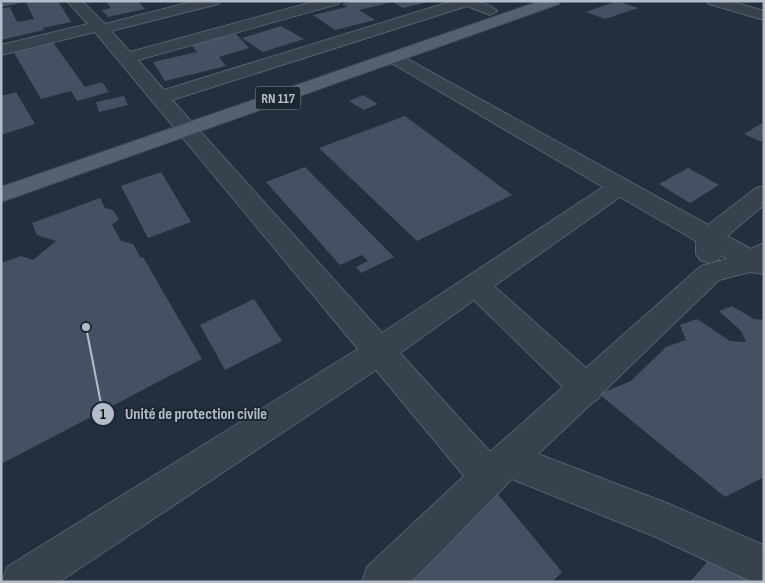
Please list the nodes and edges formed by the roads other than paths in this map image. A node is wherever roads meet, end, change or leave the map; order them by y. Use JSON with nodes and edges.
{"nodes":[{"id":1,"x":74,"y":1,"type":"edge"},
{"id":2,"x":211,"y":1,"type":"edge"},
{"id":3,"x":333,"y":1,"type":"edge"},
{"id":4,"x":468,"y":1,"type":"edge"},
{"id":5,"x":520,"y":1,"type":"edge"},
{"id":6,"x":714,"y":1,"type":"edge"},
{"id":7,"x":550,"y":2,"type":"edge"},
{"id":8,"x":490,"y":11,"type":"junction"},
{"id":9,"x":764,"y":16,"type":"edge"},
{"id":10,"x":100,"y":28,"type":"junction"},
{"id":11,"x":343,"y":41,"type":"junction"},
{"id":12,"x":1,"y":50,"type":"edge"},
{"id":13,"x":364,"y":53,"type":"junction"},
{"id":14,"x":127,"y":58,"type":"junction"},
{"id":15,"x":394,"y":58,"type":"junction"},
{"id":16,"x":175,"y":115,"type":"junction"},
{"id":17,"x":111,"y":138,"type":"dead end"},
{"id":18,"x":620,"y":186,"type":"junction"},
{"id":19,"x":764,"y":194,"type":"edge"},
{"id":20,"x":1,"y":195,"type":"edge"},
{"id":21,"x":709,"y":237,"type":"junction"},
{"id":22,"x":760,"y":261,"type":"edge"},
{"id":23,"x":710,"y":273,"type":"junction"},
{"id":24,"x":476,"y":285,"type":"junction"},
{"id":25,"x":378,"y":352,"type":"junction"},
{"id":26,"x":587,"y":389,"type":"junction"},
{"id":27,"x":498,"y":469,"type":"junction"},
{"id":28,"x":764,"y":566,"type":"edge"},
{"id":29,"x":22,"y":582,"type":"edge"},
{"id":30,"x":382,"y":582,"type":"edge"}],
"edges":[{"from":1,"to":10,"type":"street"},
{"from":2,"to":10,"type":"street"},
{"from":3,"to":14,"type":"street"},
{"from":4,"to":8,"type":"street"},
{"from":4,"to":11,"type":"street"},
{"from":5,"to":8,"type":"main road","number":"RN 117"},
{"from":6,"to":9,"type":"street"},
{"from":7,"to":15,"type":"main road","number":"RN 117"},
{"from":8,"to":13,"type":"main road","number":"RN 117"},
{"from":10,"to":12,"type":"street"},
{"from":10,"to":14,"type":"street"},
{"from":11,"to":13,"type":"street"},
{"from":11,"to":16,"type":"street"},
{"from":13,"to":16,"type":"main road","number":"RN 117"},
{"from":14,"to":16,"type":"street"},
{"from":15,"to":16,"type":"main road","number":"RN 117"},
{"from":15,"to":18,"type":"street"},
{"from":16,"to":17,"type":"main road","number":"RN 117"},
{"from":16,"to":20,"type":"main road","number":"RN 117"},
{"from":16,"to":25,"type":"street"},
{"from":18,"to":21,"type":"street"},
{"from":18,"to":24,"type":"street"},
{"from":19,"to":21,"type":"street"},
{"from":21,"to":22,"type":"street"},
{"from":21,"to":23,"type":"street"},
{"from":22,"to":23,"type":"street"},
{"from":23,"to":26,"type":"street"},
{"from":24,"to":25,"type":"street"},
{"from":24,"to":26,"type":"street"},
{"from":25,"to":27,"type":"street"},
{"from":25,"to":29,"type":"street"},
{"from":26,"to":27,"type":"street"},
{"from":27,"to":28,"type":"street"},
{"from":27,"to":30,"type":"street"}]}
